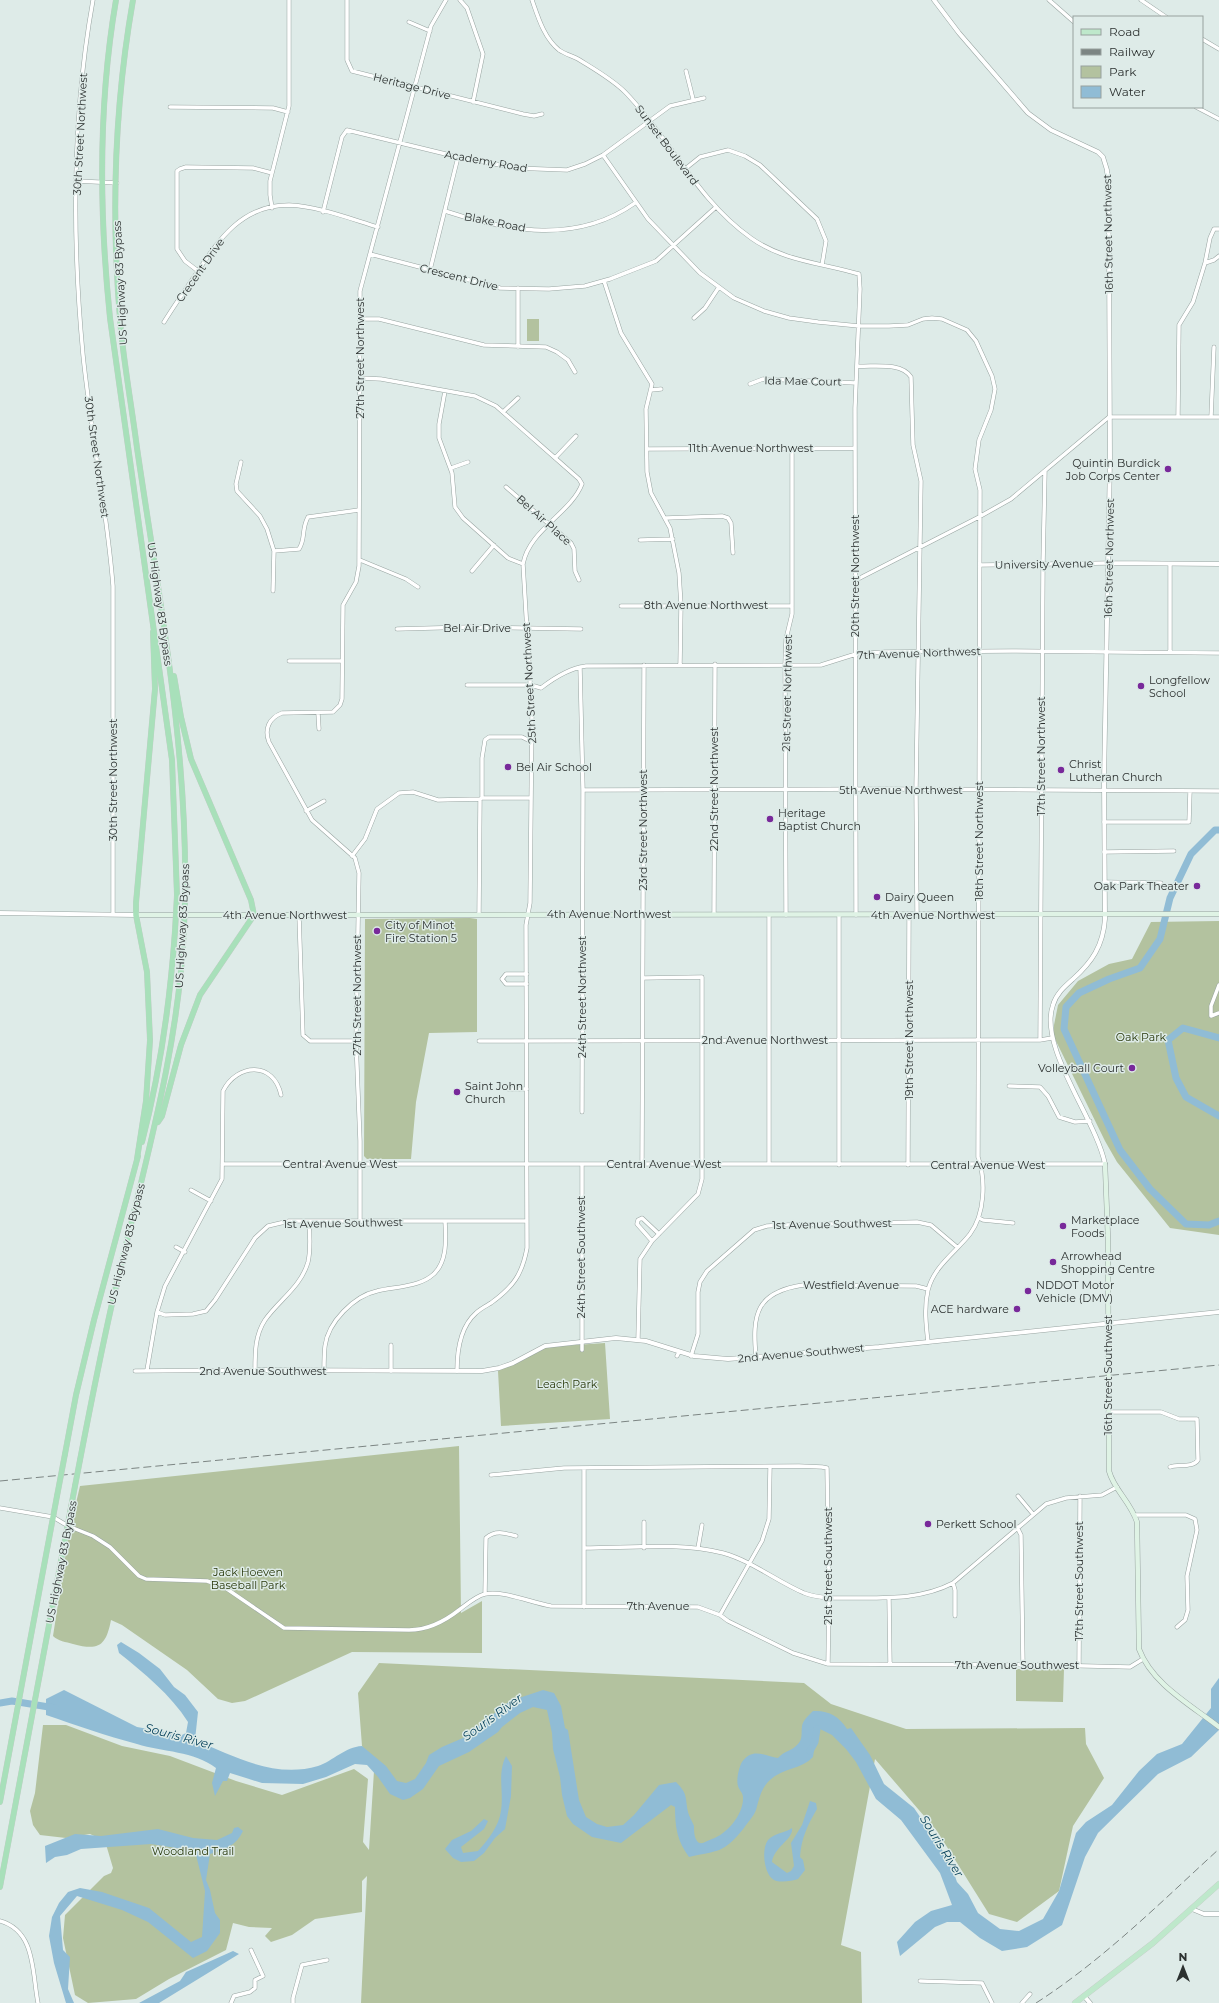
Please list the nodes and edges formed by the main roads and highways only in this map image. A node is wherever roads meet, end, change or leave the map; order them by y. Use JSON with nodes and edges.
{"nodes":[{"id":1,"x":116,"y":0,"type":"edge"},
{"id":2,"x":133,"y":0,"type":"edge"},
{"id":3,"x":153,"y":622,"type":"junction"},
{"id":4,"x":164,"y":634,"type":"junction"},
{"id":5,"x":1219,"y":914,"type":"edge"},
{"id":6,"x":136,"y":915,"type":"junction"},
{"id":7,"x":254,"y":915,"type":"junction"},
{"id":8,"x":156,"y":1123,"type":"junction"},
{"id":9,"x":137,"y":1158,"type":"junction"},
{"id":10,"x":1105,"y":1164,"type":"road end"},
{"id":11,"x":1219,"y":1727,"type":"edge"},
{"id":12,"x":0,"y":1802,"type":"edge"},
{"id":13,"x":1219,"y":1884,"type":"edge"},
{"id":14,"x":0,"y":1887,"type":"edge"},
{"id":15,"x":1075,"y":2003,"type":"edge"}],
"edges":[{"from":1,"to":3,"type":"highway","name":"US Highway 83 Bypass"},
{"from":2,"to":4,"type":"highway","name":"US Highway 83 Bypass"},
{"from":3,"to":6,"type":"highway"},
{"from":3,"to":9,"type":"highway","name":"US Highway 83 Bypass","bridge":true},
{"from":4,"to":7,"type":"highway"},
{"from":4,"to":8,"type":"highway","name":"US Highway 83 Bypass","bridge":true},
{"from":5,"to":7,"type":"main road","name":"4th Avenue Northwest"},
{"from":6,"to":7,"type":"main road","name":"4th Avenue Northwest"},
{"from":6,"to":9,"type":"highway"},
{"from":7,"to":8,"type":"highway"},
{"from":8,"to":14,"type":"highway","name":"US Highway 83 Bypass","bridge":true},
{"from":9,"to":12,"type":"highway","name":"US Highway 83 Bypass","bridge":true},
{"from":10,"to":11,"type":"main road","name":"16th Street Southwest"},
{"from":13,"to":15,"type":"main road"}]}
